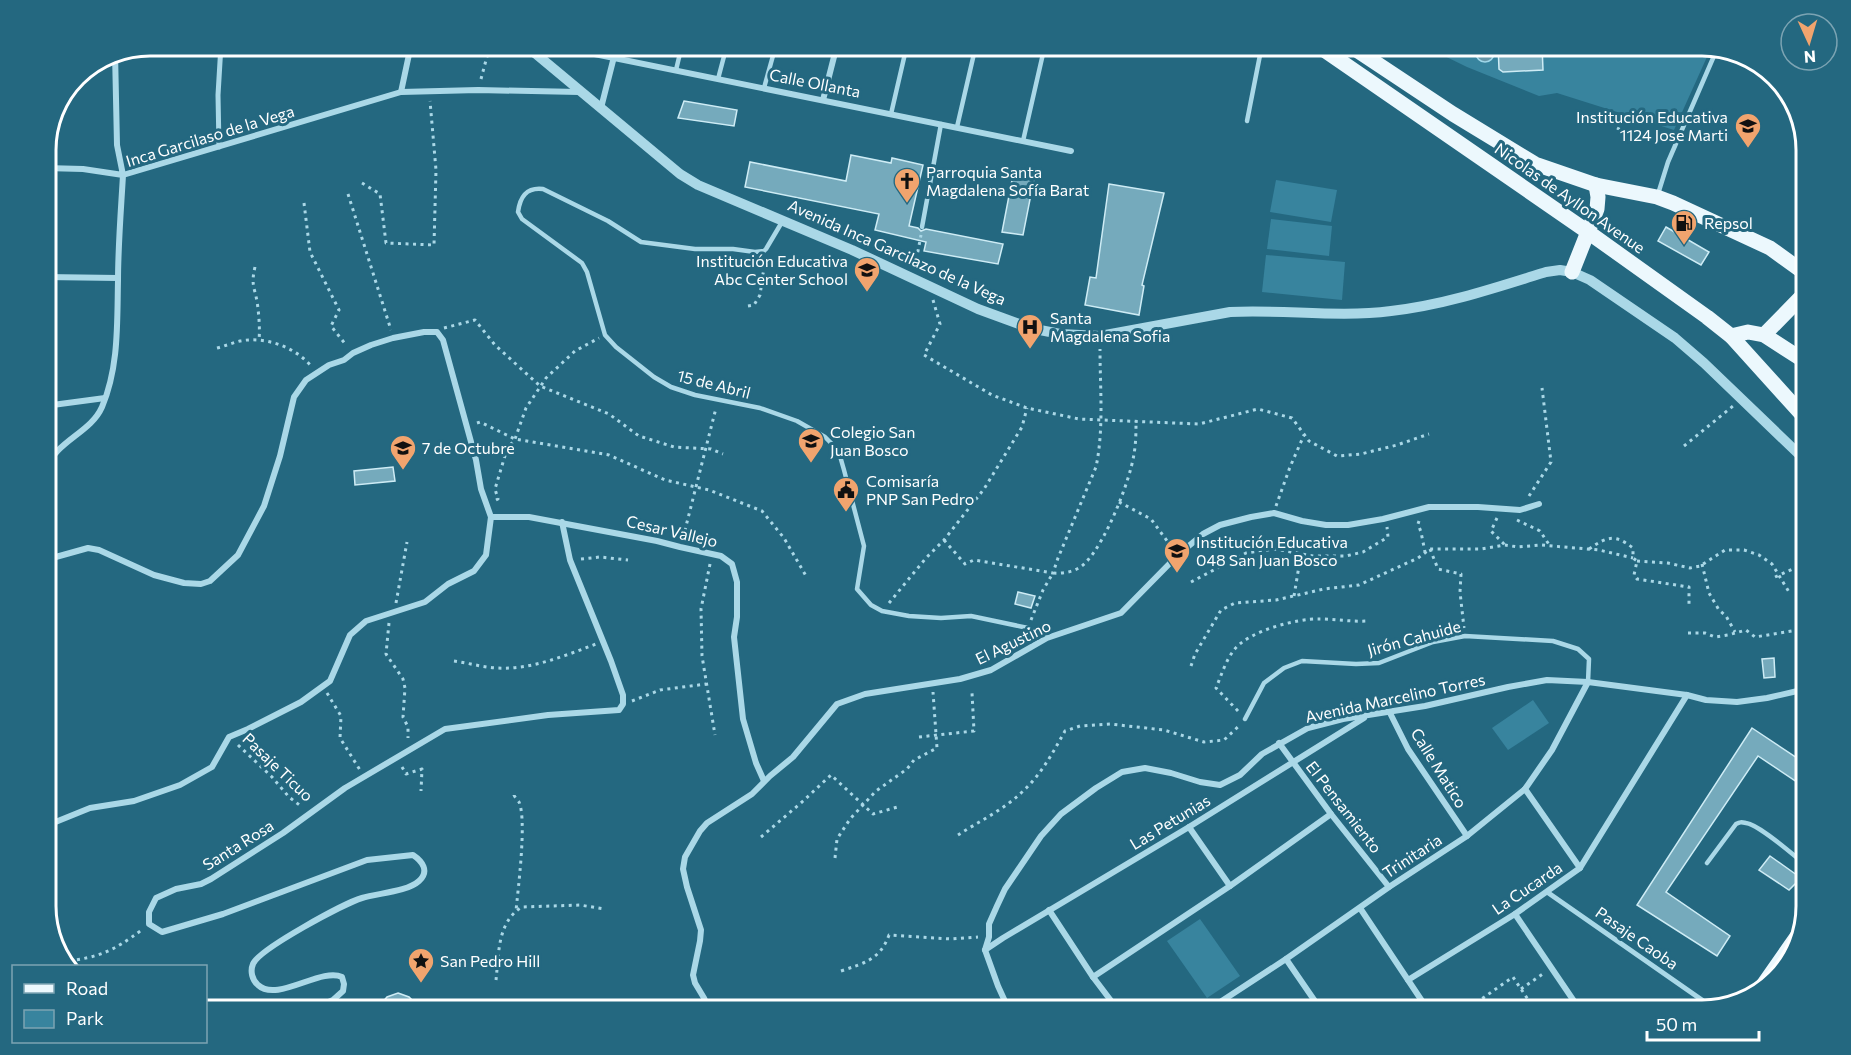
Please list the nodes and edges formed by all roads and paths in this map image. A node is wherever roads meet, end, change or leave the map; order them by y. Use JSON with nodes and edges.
{"nodes":[{"id":1,"x":220,"y":56,"type":"edge"},
{"id":2,"x":409,"y":56,"type":"edge"},
{"id":3,"x":486,"y":56,"type":"edge"},
{"id":4,"x":535,"y":56,"type":"edge"},
{"id":5,"x":604,"y":56,"type":"edge"},
{"id":6,"x":679,"y":56,"type":"edge"},
{"id":7,"x":724,"y":56,"type":"edge"},
{"id":8,"x":773,"y":56,"type":"edge"},
{"id":9,"x":834,"y":56,"type":"edge"},
{"id":10,"x":905,"y":56,"type":"edge"},
{"id":11,"x":973,"y":56,"type":"edge"},
{"id":12,"x":1043,"y":56,"type":"edge"},
{"id":13,"x":1260,"y":56,"type":"edge"},
{"id":14,"x":1333,"y":56,"type":"edge"},
{"id":15,"x":1366,"y":56,"type":"edge"},
{"id":16,"x":1714,"y":56,"type":"edge"},
{"id":17,"x":614,"y":58,"type":"junction"},
{"id":18,"x":115,"y":63,"type":"edge"},
{"id":19,"x":676,"y":70,"type":"junction"},
{"id":20,"x":718,"y":79,"type":"junction"},
{"id":21,"x":764,"y":88,"type":"junction"},
{"id":22,"x":478,"y":90,"type":"junction"},
{"id":23,"x":429,"y":91,"type":"junction"},
{"id":24,"x":401,"y":92,"type":"junction"},
{"id":25,"x":583,"y":92,"type":"junction"},
{"id":26,"x":823,"y":100,"type":"junction"},
{"id":27,"x":601,"y":108,"type":"junction"},
{"id":28,"x":891,"y":114,"type":"junction"},
{"id":29,"x":1247,"y":121,"type":"dead end"},
{"id":30,"x":940,"y":124,"type":"junction"},
{"id":31,"x":957,"y":127,"type":"junction"},
{"id":32,"x":1617,"y":128,"type":"dead end"},
{"id":33,"x":1638,"y":138,"type":"dead end"},
{"id":34,"x":1023,"y":141,"type":"junction"},
{"id":35,"x":219,"y":147,"type":"junction"},
{"id":36,"x":1071,"y":150,"type":"dead end"},
{"id":37,"x":56,"y":168,"type":"edge"},
{"id":38,"x":123,"y":176,"type":"junction"},
{"id":39,"x":362,"y":183,"type":"dead end"},
{"id":40,"x":1596,"y":185,"type":"junction"},
{"id":41,"x":348,"y":194,"type":"dead end"},
{"id":42,"x":1657,"y":196,"type":"junction"},
{"id":43,"x":304,"y":203,"type":"dead end"},
{"id":44,"x":783,"y":222,"type":"junction"},
{"id":45,"x":922,"y":227,"type":"joint"},
{"id":46,"x":1588,"y":232,"type":"junction"},
{"id":47,"x":766,"y":249,"type":"junction"},
{"id":48,"x":1795,"y":266,"type":"edge"},
{"id":49,"x":255,"y":267,"type":"dead end"},
{"id":50,"x":1572,"y":272,"type":"junction"},
{"id":51,"x":56,"y":277,"type":"edge"},
{"id":52,"x":118,"y":278,"type":"junction"},
{"id":53,"x":913,"y":280,"type":"junction"},
{"id":54,"x":929,"y":287,"type":"junction"},
{"id":55,"x":1795,"y":303,"type":"edge"},
{"id":56,"x":748,"y":306,"type":"dead end"},
{"id":57,"x":437,"y":332,"type":"junction"},
{"id":58,"x":606,"y":334,"type":"junction"},
{"id":59,"x":1764,"y":335,"type":"junction"},
{"id":60,"x":1100,"y":336,"type":"junction"},
{"id":61,"x":1731,"y":336,"type":"junction"},
{"id":62,"x":393,"y":338,"type":"junction"},
{"id":63,"x":259,"y":341,"type":"junction"},
{"id":64,"x":217,"y":348,"type":"dead end"},
{"id":65,"x":353,"y":353,"type":"junction"},
{"id":66,"x":1795,"y":355,"type":"edge"},
{"id":67,"x":316,"y":371,"type":"junction"},
{"id":68,"x":540,"y":386,"type":"junction"},
{"id":69,"x":1542,"y":388,"type":"dead end"},
{"id":70,"x":105,"y":398,"type":"junction"},
{"id":71,"x":1741,"y":399,"type":"junction"},
{"id":72,"x":718,"y":400,"type":"junction"},
{"id":73,"x":56,"y":405,"type":"edge"},
{"id":74,"x":1795,"y":407,"type":"edge"},
{"id":75,"x":1027,"y":408,"type":"junction"},
{"id":76,"x":1100,"y":420,"type":"junction"},
{"id":77,"x":1136,"y":421,"type":"junction"},
{"id":78,"x":466,"y":424,"type":"junction"},
{"id":79,"x":1429,"y":434,"type":"dead end"},
{"id":80,"x":1304,"y":435,"type":"junction"},
{"id":81,"x":515,"y":439,"type":"junction"},
{"id":82,"x":1684,"y":447,"type":"dead end"},
{"id":83,"x":704,"y":449,"type":"junction"},
{"id":84,"x":1795,"y":451,"type":"edge"},
{"id":85,"x":56,"y":452,"type":"edge"},
{"id":86,"x":723,"y":454,"type":"dead end"},
{"id":87,"x":695,"y":486,"type":"junction"},
{"id":88,"x":1119,"y":502,"type":"junction"},
{"id":89,"x":1539,"y":504,"type":"dead end"},
{"id":90,"x":487,"y":506,"type":"junction"},
{"id":91,"x":1520,"y":510,"type":"junction"},
{"id":92,"x":1500,"y":511,"type":"junction"},
{"id":93,"x":1274,"y":513,"type":"junction"},
{"id":94,"x":1489,"y":513,"type":"dead end"},
{"id":95,"x":1422,"y":516,"type":"dead end"},
{"id":96,"x":491,"y":517,"type":"junction"},
{"id":97,"x":562,"y":522,"type":"junction"},
{"id":98,"x":1388,"y":537,"type":"dead end"},
{"id":99,"x":944,"y":540,"type":"junction"},
{"id":100,"x":407,"y":542,"type":"dead end"},
{"id":101,"x":1505,"y":545,"type":"junction"},
{"id":102,"x":1550,"y":546,"type":"junction"},
{"id":103,"x":680,"y":547,"type":"junction"},
{"id":104,"x":1430,"y":549,"type":"junction"},
{"id":105,"x":1589,"y":549,"type":"junction"},
{"id":106,"x":1425,"y":553,"type":"junction"},
{"id":107,"x":712,"y":554,"type":"junction"},
{"id":108,"x":1301,"y":554,"type":"junction"},
{"id":109,"x":1178,"y":555,"type":"junction"},
{"id":110,"x":56,"y":557,"type":"edge"},
{"id":111,"x":570,"y":560,"type":"junction"},
{"id":112,"x":628,"y":560,"type":"dead end"},
{"id":113,"x":1635,"y":560,"type":"junction"},
{"id":114,"x":1702,"y":564,"type":"junction"},
{"id":115,"x":1796,"y":568,"type":"edge"},
{"id":116,"x":1053,"y":573,"type":"junction"},
{"id":117,"x":1780,"y":575,"type":"junction"},
{"id":118,"x":806,"y":576,"type":"dead end"},
{"id":119,"x":1774,"y":577,"type":"dead end"},
{"id":120,"x":1191,"y":582,"type":"dead end"},
{"id":121,"x":1789,"y":592,"type":"dead end"},
{"id":122,"x":1294,"y":596,"type":"junction"},
{"id":123,"x":1689,"y":608,"type":"dead end"},
{"id":124,"x":882,"y":611,"type":"junction"},
{"id":125,"x":395,"y":612,"type":"junction"},
{"id":126,"x":1367,"y":621,"type":"dead end"},
{"id":127,"x":1028,"y":628,"type":"junction"},
{"id":128,"x":1792,"y":631,"type":"dead end"},
{"id":129,"x":1735,"y":632,"type":"junction"},
{"id":130,"x":1688,"y":633,"type":"dead end"},
{"id":131,"x":1465,"y":636,"type":"junction"},
{"id":132,"x":1047,"y":638,"type":"junction"},
{"id":133,"x":603,"y":641,"type":"junction"},
{"id":134,"x":454,"y":661,"type":"dead end"},
{"id":135,"x":1191,"y":666,"type":"dead end"},
{"id":136,"x":1588,"y":682,"type":"junction"},
{"id":137,"x":706,"y":684,"type":"junction"},
{"id":138,"x":933,"y":684,"type":"junction"},
{"id":139,"x":323,"y":687,"type":"junction"},
{"id":140,"x":1796,"y":691,"type":"edge"},
{"id":141,"x":972,"y":693,"type":"dead end"},
{"id":142,"x":1687,"y":695,"type":"junction"},
{"id":143,"x":623,"y":704,"type":"junction"},
{"id":144,"x":1390,"y":713,"type":"junction"},
{"id":145,"x":1367,"y":716,"type":"junction"},
{"id":146,"x":1245,"y":719,"type":"junction"},
{"id":147,"x":715,"y":735,"type":"dead end"},
{"id":148,"x":936,"y":735,"type":"junction"},
{"id":149,"x":229,"y":737,"type":"junction"},
{"id":150,"x":919,"y":737,"type":"dead end"},
{"id":151,"x":1278,"y":743,"type":"junction"},
{"id":152,"x":408,"y":751,"type":"junction"},
{"id":153,"x":397,"y":757,"type":"junction"},
{"id":154,"x":1293,"y":763,"type":"junction"},
{"id":155,"x":365,"y":777,"type":"junction"},
{"id":156,"x":764,"y":781,"type":"junction"},
{"id":157,"x":1525,"y":789,"type":"junction"},
{"id":158,"x":421,"y":791,"type":"dead end"},
{"id":159,"x":513,"y":795,"type":"dead end"},
{"id":160,"x":863,"y":806,"type":"junction"},
{"id":161,"x":901,"y":806,"type":"dead end"},
{"id":162,"x":311,"y":814,"type":"junction"},
{"id":163,"x":1331,"y":814,"type":"junction"},
{"id":164,"x":56,"y":822,"type":"edge"},
{"id":165,"x":1189,"y":827,"type":"junction"},
{"id":166,"x":958,"y":835,"type":"dead end"},
{"id":167,"x":1467,"y":836,"type":"junction"},
{"id":168,"x":761,"y":837,"type":"dead end"},
{"id":169,"x":1796,"y":857,"type":"edge"},
{"id":170,"x":834,"y":858,"type":"dead end"},
{"id":171,"x":1707,"y":864,"type":"dead end"},
{"id":172,"x":1580,"y":868,"type":"junction"},
{"id":173,"x":1230,"y":886,"type":"junction"},
{"id":174,"x":1389,"y":887,"type":"junction"},
{"id":175,"x":1547,"y":891,"type":"junction"},
{"id":176,"x":1360,"y":908,"type":"junction"},
{"id":177,"x":604,"y":909,"type":"dead end"},
{"id":178,"x":1049,"y":910,"type":"junction"},
{"id":179,"x":516,"y":911,"type":"junction"},
{"id":180,"x":1515,"y":914,"type":"junction"},
{"id":181,"x":149,"y":924,"type":"junction"},
{"id":182,"x":989,"y":936,"type":"junction"},
{"id":183,"x":985,"y":950,"type":"junction"},
{"id":184,"x":1286,"y":959,"type":"junction"},
{"id":185,"x":73,"y":961,"type":"edge"},
{"id":186,"x":1551,"y":968,"type":"junction"},
{"id":187,"x":841,"y":971,"type":"dead end"},
{"id":188,"x":1093,"y":977,"type":"junction"},
{"id":189,"x":496,"y":980,"type":"dead end"},
{"id":190,"x":1408,"y":980,"type":"junction"},
{"id":191,"x":1521,"y":988,"type":"junction"},
{"id":192,"x":333,"y":1000,"type":"edge"},
{"id":193,"x":705,"y":1000,"type":"edge"},
{"id":194,"x":1004,"y":1000,"type":"edge"},
{"id":195,"x":1110,"y":1000,"type":"edge"},
{"id":196,"x":1227,"y":1000,"type":"edge"},
{"id":197,"x":1314,"y":1000,"type":"edge"},
{"id":198,"x":1421,"y":1000,"type":"edge"},
{"id":199,"x":1480,"y":1000,"type":"edge"},
{"id":200,"x":1528,"y":1000,"type":"edge"},
{"id":201,"x":1573,"y":1000,"type":"edge"},
{"id":202,"x":1702,"y":1000,"type":"edge"}],
"edges":[{"from":1,"to":35,"type":"street"},
{"from":2,"to":24,"type":"street"},
{"from":3,"to":22,"type":"path"},
{"from":4,"to":25,"type":"street","name":"Avenida Inca Garcilazo de la Vega"},
{"from":5,"to":17,"type":"street","name":"Calle Ollanta"},
{"from":6,"to":19,"type":"lane"},
{"from":7,"to":20,"type":"lane"},
{"from":8,"to":21,"type":"lane"},
{"from":9,"to":26,"type":"street"},
{"from":10,"to":28,"type":"lane"},
{"from":11,"to":31,"type":"lane"},
{"from":12,"to":34,"type":"lane"},
{"from":13,"to":29,"type":"lane"},
{"from":14,"to":46,"type":"main road","name":"Nicolas de Ayllon Avenue"},
{"from":15,"to":40,"type":"main road","name":"Nicolas de Ayllon Avenue"},
{"from":16,"to":42,"type":"lane"},
{"from":17,"to":19,"type":"street","name":"Calle Ollanta"},
{"from":17,"to":27,"type":"street"},
{"from":18,"to":38,"type":"street"},
{"from":19,"to":20,"type":"street","name":"Calle Ollanta"},
{"from":20,"to":21,"type":"street","name":"Calle Ollanta"},
{"from":21,"to":26,"type":"street","name":"Calle Ollanta"},
{"from":22,"to":23,"type":"street","name":"Inca Garcilaso de la Vega"},
{"from":22,"to":25,"type":"street","name":"Inca Garcilaso de la Vega"},
{"from":23,"to":24,"type":"street","name":"Inca Garcilaso de la Vega"},
{"from":23,"to":39,"type":"path"},
{"from":24,"to":35,"type":"street","name":"Inca Garcilaso de la Vega"},
{"from":25,"to":27,"type":"street","name":"Avenida Inca Garcilazo de la Vega"},
{"from":26,"to":28,"type":"street","name":"Calle Ollanta"},
{"from":27,"to":44,"type":"street","name":"Avenida Inca Garcilazo de la Vega"},
{"from":28,"to":30,"type":"street","name":"Calle Ollanta"},
{"from":30,"to":31,"type":"street","name":"Calle Ollanta"},
{"from":30,"to":45,"type":"lane"},
{"from":31,"to":34,"type":"street","name":"Calle Ollanta"},
{"from":32,"to":33,"type":"path"},
{"from":34,"to":36,"type":"street","name":"Calle Ollanta"},
{"from":35,"to":38,"type":"street","name":"Inca Garcilaso de la Vega"},
{"from":37,"to":38,"type":"street"},
{"from":38,"to":52,"type":"street","name":"Inca Garcilaso de la Vega"},
{"from":40,"to":42,"type":"main road","name":"Nicolas de Ayllon Avenue"},
{"from":40,"to":46,"type":"main road"},
{"from":41,"to":62,"type":"path"},
{"from":42,"to":48,"type":"main road","name":"Nicolas de Ayllon Avenue"},
{"from":43,"to":65,"type":"path"},
{"from":44,"to":47,"type":"lane"},
{"from":44,"to":53,"type":"street","name":"Avenida Inca Garcilazo de la Vega"},
{"from":45,"to":53,"type":"path"},
{"from":46,"to":50,"type":"main road"},
{"from":46,"to":61,"type":"main road","name":"Nicolas de Ayllon Avenue"},
{"from":47,"to":56,"type":"path"},
{"from":47,"to":58,"type":"lane","name":"15 de Abril"},
{"from":49,"to":63,"type":"path"},
{"from":50,"to":60,"type":"street","name":"Avenida Inca Garcilazo de la Vega"},
{"from":50,"to":71,"type":"street","name":"Avenida Inca Garcilazo de la Vega"},
{"from":51,"to":52,"type":"street"},
{"from":52,"to":70,"type":"street","name":"Inca Garcilaso de la Vega"},
{"from":53,"to":54,"type":"street","name":"Avenida Inca Garcilazo de la Vega"},
{"from":54,"to":60,"type":"street","name":"Avenida Inca Garcilazo de la Vega"},
{"from":54,"to":75,"type":"path"},
{"from":55,"to":59,"type":"main road"},
{"from":57,"to":62,"type":"street"},
{"from":57,"to":68,"type":"path"},
{"from":57,"to":78,"type":"street"},
{"from":58,"to":68,"type":"path"},
{"from":58,"to":72,"type":"lane","name":"15 de Abril"},
{"from":59,"to":61,"type":"main road"},
{"from":59,"to":66,"type":"main road"},
{"from":60,"to":76,"type":"path"},
{"from":61,"to":74,"type":"main road"},
{"from":62,"to":65,"type":"street"},
{"from":63,"to":64,"type":"path"},
{"from":63,"to":67,"type":"path"},
{"from":65,"to":67,"type":"street"},
{"from":67,"to":110,"type":"street"},
{"from":68,"to":81,"type":"path"},
{"from":68,"to":83,"type":"path"},
{"from":69,"to":91,"type":"path"},
{"from":70,"to":73,"type":"street"},
{"from":70,"to":85,"type":"street","name":"Inca Garcilaso de la Vega"},
{"from":71,"to":82,"type":"path"},
{"from":71,"to":84,"type":"street","name":"Avenida Inca Garcilazo de la Vega"},
{"from":72,"to":83,"type":"path"},
{"from":72,"to":124,"type":"lane","name":"15 de Abril"},
{"from":75,"to":76,"type":"path"},
{"from":75,"to":99,"type":"path"},
{"from":76,"to":77,"type":"path"},
{"from":76,"to":116,"type":"path"},
{"from":77,"to":80,"type":"path"},
{"from":77,"to":88,"type":"path"},
{"from":78,"to":81,"type":"path"},
{"from":78,"to":90,"type":"street"},
{"from":79,"to":80,"type":"path"},
{"from":80,"to":93,"type":"path"},
{"from":81,"to":87,"type":"path"},
{"from":81,"to":90,"type":"path"},
{"from":83,"to":86,"type":"path"},
{"from":83,"to":87,"type":"path"},
{"from":87,"to":103,"type":"path"},
{"from":87,"to":118,"type":"path"},
{"from":88,"to":109,"type":"path"},
{"from":88,"to":116,"type":"path"},
{"from":89,"to":91,"type":"street","name":"El Agustino"},
{"from":90,"to":96,"type":"street"},
{"from":91,"to":92,"type":"street","name":"El Agustino"},
{"from":92,"to":93,"type":"street","name":"El Agustino"},
{"from":92,"to":94,"type":"path"},
{"from":92,"to":101,"type":"path"},
{"from":92,"to":102,"type":"path"},
{"from":93,"to":109,"type":"street","name":"El Agustino"},
{"from":95,"to":106,"type":"path"},
{"from":96,"to":97,"type":"street","name":"Cesar Vallejo"},
{"from":96,"to":125,"type":"street"},
{"from":97,"to":103,"type":"street","name":"Cesar Vallejo"},
{"from":97,"to":111,"type":"street"},
{"from":98,"to":108,"type":"path"},
{"from":99,"to":116,"type":"path"},
{"from":99,"to":124,"type":"path"},
{"from":100,"to":125,"type":"path"},
{"from":101,"to":102,"type":"path"},
{"from":101,"to":104,"type":"path"},
{"from":102,"to":105,"type":"path"},
{"from":103,"to":107,"type":"street","name":"Cesar Vallejo"},
{"from":104,"to":106,"type":"path"},
{"from":104,"to":131,"type":"path"},
{"from":105,"to":113,"type":"path"},
{"from":105,"to":113,"type":"path"},
{"from":106,"to":122,"type":"path"},
{"from":107,"to":137,"type":"path"},
{"from":107,"to":156,"type":"street","name":"Cesar Vallejo"},
{"from":108,"to":120,"type":"path"},
{"from":108,"to":122,"type":"path"},
{"from":109,"to":132,"type":"street","name":"El Agustino"},
{"from":111,"to":112,"type":"path"},
{"from":111,"to":133,"type":"street"},
{"from":113,"to":114,"type":"path"},
{"from":113,"to":123,"type":"path"},
{"from":114,"to":117,"type":"path"},
{"from":114,"to":129,"type":"path"},
{"from":115,"to":117,"type":"path"},
{"from":116,"to":127,"type":"path"},
{"from":117,"to":119,"type":"path"},
{"from":117,"to":121,"type":"path"},
{"from":122,"to":135,"type":"path"},
{"from":124,"to":127,"type":"lane"},
{"from":125,"to":139,"type":"street"},
{"from":125,"to":152,"type":"path"},
{"from":126,"to":146,"type":"path"},
{"from":127,"to":132,"type":"lane"},
{"from":128,"to":129,"type":"path"},
{"from":129,"to":130,"type":"path"},
{"from":131,"to":136,"type":"lane","name":"Jirón Cahuide"},
{"from":131,"to":146,"type":"lane","name":"Jirón Cahuide"},
{"from":132,"to":138,"type":"street","name":"El Agustino"},
{"from":133,"to":134,"type":"path"},
{"from":133,"to":143,"type":"street"},
{"from":136,"to":142,"type":"street","name":"Avenida Marcelino Torres"},
{"from":136,"to":144,"type":"street","name":"Avenida Marcelino Torres"},
{"from":136,"to":157,"type":"street","name":"Trinitaria"},
{"from":137,"to":143,"type":"path"},
{"from":137,"to":147,"type":"path"},
{"from":138,"to":148,"type":"path"},
{"from":138,"to":156,"type":"street","name":"El Agustino"},
{"from":139,"to":149,"type":"street"},
{"from":139,"to":155,"type":"path"},
{"from":140,"to":142,"type":"street","name":"Avenida Marcelino Torres"},
{"from":141,"to":148,"type":"path"},
{"from":142,"to":172,"type":"street","name":"La Cucarda"},
{"from":143,"to":152,"type":"street","name":"Santa Rosa"},
{"from":144,"to":145,"type":"street","name":"Avenida Marcelino Torres"},
{"from":144,"to":167,"type":"street","name":"Calle Matico"},
{"from":145,"to":151,"type":"street","name":"Avenida Marcelino Torres"},
{"from":145,"to":154,"type":"street","name":"Las Petunias"},
{"from":146,"to":166,"type":"path"},
{"from":148,"to":150,"type":"path"},
{"from":148,"to":160,"type":"path"},
{"from":149,"to":162,"type":"path","name":"Pasaje Ticuo"},
{"from":149,"to":164,"type":"street"},
{"from":151,"to":154,"type":"street","name":"El Pensamiento"},
{"from":151,"to":182,"type":"street","name":"Avenida Marcelino Torres"},
{"from":152,"to":153,"type":"street","name":"Santa Rosa"},
{"from":153,"to":155,"type":"street","name":"Santa Rosa"},
{"from":153,"to":158,"type":"path"},
{"from":154,"to":163,"type":"street","name":"El Pensamiento"},
{"from":154,"to":165,"type":"street","name":"Las Petunias"},
{"from":155,"to":162,"type":"street","name":"Santa Rosa"},
{"from":156,"to":193,"type":"street","name":"El Agustino"},
{"from":157,"to":167,"type":"street","name":"Trinitaria"},
{"from":157,"to":172,"type":"street"},
{"from":159,"to":179,"type":"path"},
{"from":160,"to":161,"type":"path"},
{"from":160,"to":168,"type":"path"},
{"from":160,"to":170,"type":"path"},
{"from":162,"to":181,"type":"street","name":"Santa Rosa"},
{"from":163,"to":173,"type":"street"},
{"from":163,"to":174,"type":"street","name":"El Pensamiento"},
{"from":165,"to":173,"type":"street"},
{"from":165,"to":178,"type":"street","name":"Las Petunias"},
{"from":167,"to":174,"type":"street","name":"Trinitaria"},
{"from":169,"to":171,"type":"lane"},
{"from":172,"to":175,"type":"street","name":"La Cucarda"},
{"from":173,"to":188,"type":"street"},
{"from":174,"to":176,"type":"street","name":"Trinitaria"},
{"from":175,"to":180,"type":"street","name":"La Cucarda"},
{"from":175,"to":202,"type":"street","name":"Pasaje Caoba"},
{"from":176,"to":184,"type":"street","name":"Trinitaria"},
{"from":176,"to":190,"type":"street"},
{"from":177,"to":179,"type":"path"},
{"from":178,"to":183,"type":"street","name":"Las Petunias"},
{"from":178,"to":188,"type":"street"},
{"from":179,"to":189,"type":"path"},
{"from":180,"to":186,"type":"street"},
{"from":180,"to":190,"type":"street","name":"La Cucarda"},
{"from":181,"to":185,"type":"path"},
{"from":181,"to":192,"type":"street"},
{"from":182,"to":183,"type":"street","name":"Avenida Marcelino Torres"},
{"from":182,"to":187,"type":"path"},
{"from":183,"to":194,"type":"street"},
{"from":184,"to":196,"type":"street","name":"Trinitaria"},
{"from":184,"to":197,"type":"street"},
{"from":186,"to":191,"type":"path"},
{"from":186,"to":201,"type":"street"},
{"from":188,"to":195,"type":"street"},
{"from":190,"to":198,"type":"street"},
{"from":191,"to":199,"type":"path"},
{"from":191,"to":200,"type":"path"}]}
